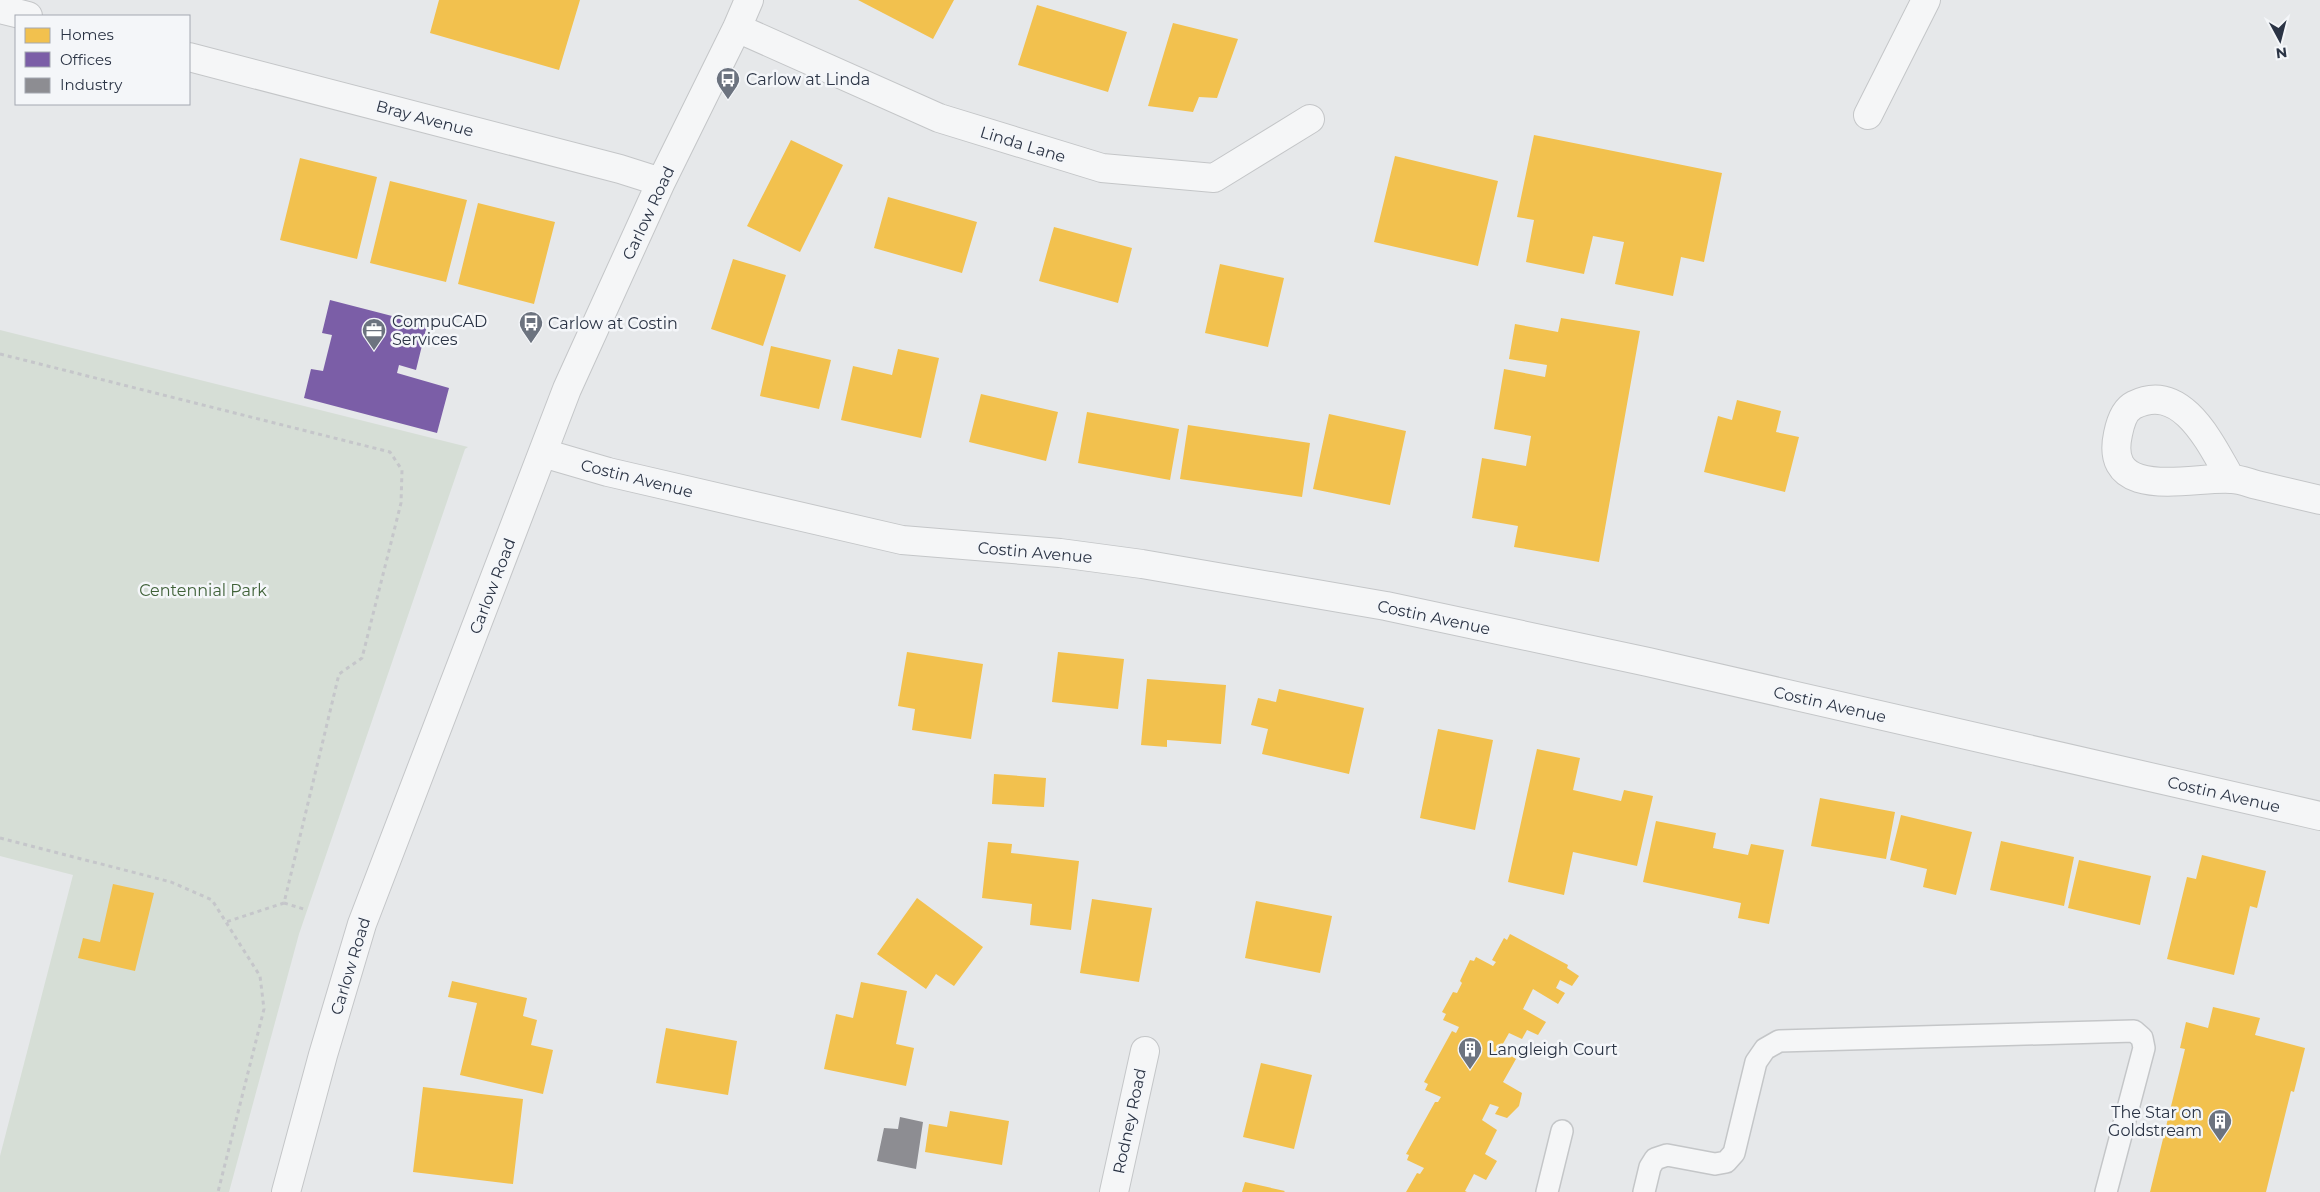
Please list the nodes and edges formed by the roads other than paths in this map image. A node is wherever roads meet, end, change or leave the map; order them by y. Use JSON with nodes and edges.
{"nodes":[{"id":1,"x":749,"y":0,"type":"edge"},
{"id":2,"x":1926,"y":0,"type":"edge"},
{"id":3,"x":0,"y":9,"type":"edge"},
{"id":4,"x":24,"y":15,"type":"edge"},
{"id":5,"x":737,"y":28,"type":"junction"},
{"id":6,"x":190,"y":57,"type":"edge"},
{"id":7,"x":1868,"y":115,"type":"dead end"},
{"id":8,"x":1310,"y":119,"type":"dead end"},
{"id":9,"x":661,"y":182,"type":"junction"},
{"id":10,"x":543,"y":452,"type":"junction"},
{"id":11,"x":2231,"y":478,"type":"dead end"},
{"id":12,"x":2320,"y":500,"type":"edge"},
{"id":13,"x":2320,"y":816,"type":"edge"},
{"id":14,"x":1145,"y":1051,"type":"dead end"},
{"id":15,"x":1562,"y":1132,"type":"dead end"},
{"id":16,"x":286,"y":1192,"type":"edge"},
{"id":17,"x":1114,"y":1192,"type":"edge"},
{"id":18,"x":1547,"y":1192,"type":"edge"},
{"id":19,"x":1644,"y":1192,"type":"edge"},
{"id":20,"x":2106,"y":1192,"type":"edge"}],
"edges":[{"from":1,"to":5,"type":"street","name":"Carlow Road"},
{"from":2,"to":7,"type":"street"},
{"from":3,"to":4,"type":"street"},
{"from":5,"to":8,"type":"street","name":"Linda Lane"},
{"from":5,"to":9,"type":"street","name":"Carlow Road"},
{"from":6,"to":9,"type":"street","name":"Bray Avenue"},
{"from":9,"to":10,"type":"street","name":"Carlow Road"},
{"from":10,"to":13,"type":"street","name":"Costin Avenue"},
{"from":10,"to":16,"type":"street","name":"Carlow Road"},
{"from":11,"to":12,"type":"street"},
{"from":14,"to":17,"type":"street","name":"Rodney Road"},
{"from":15,"to":18,"type":"lane"},
{"from":19,"to":20,"type":"lane"}]}
